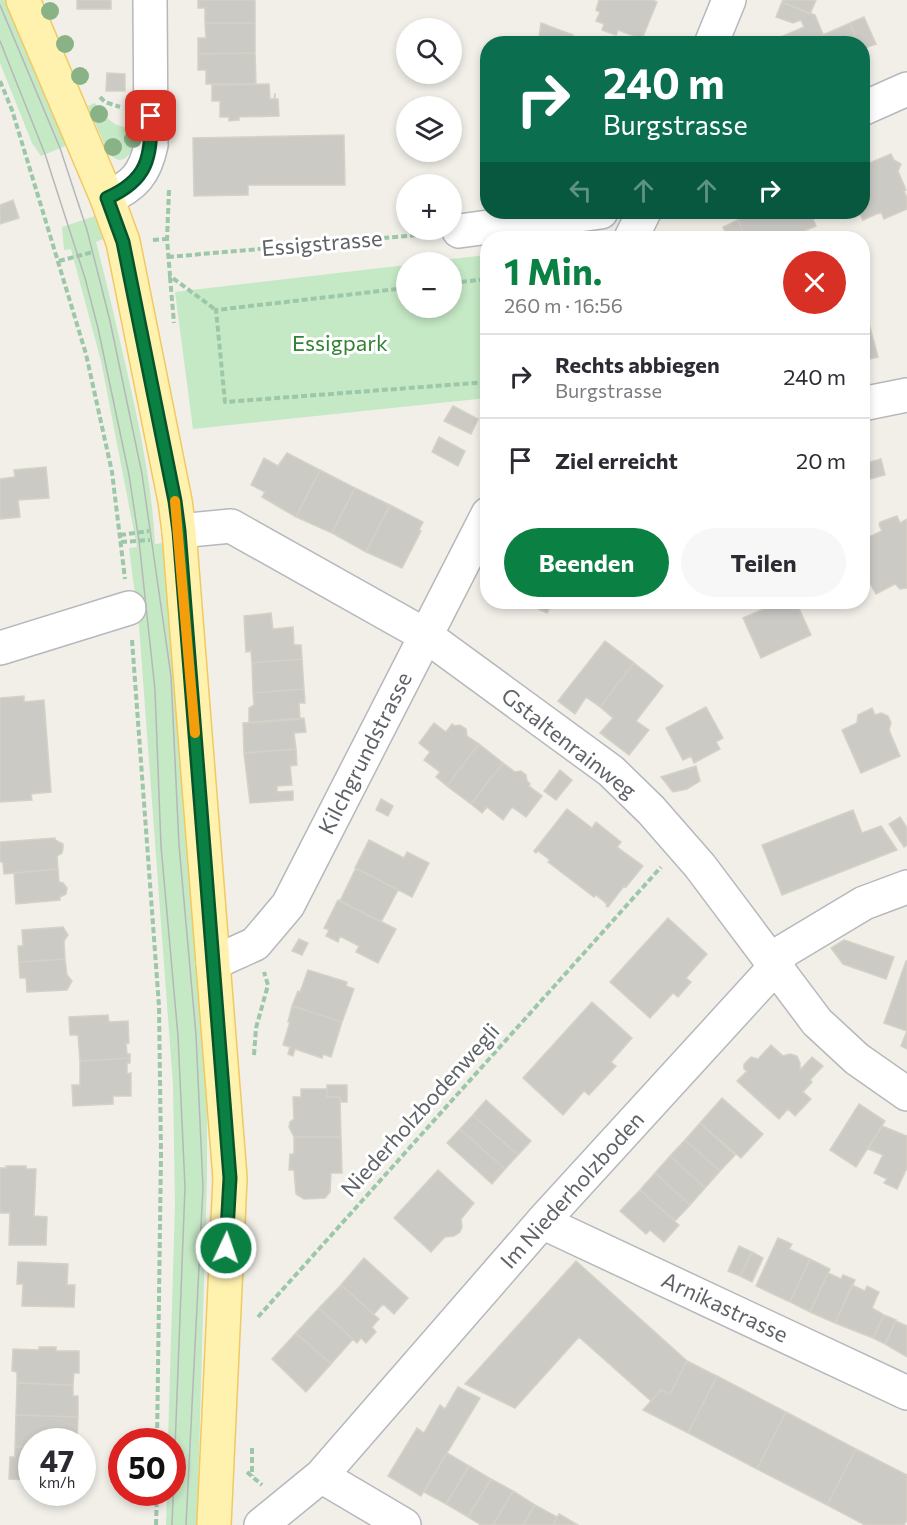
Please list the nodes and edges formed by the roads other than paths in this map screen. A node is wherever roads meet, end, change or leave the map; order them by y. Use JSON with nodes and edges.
{"nodes":[{"id":1,"x":22,"y":0,"type":"edge"},
{"id":2,"x":150,"y":0,"type":"edge"},
{"id":3,"x":729,"y":0,"type":"edge"},
{"id":4,"x":714,"y":36,"type":"edge"},
{"id":5,"x":907,"y":89,"type":"edge"},
{"id":6,"x":870,"y":105,"type":"edge"},
{"id":7,"x":107,"y":198,"type":"junction"},
{"id":8,"x":549,"y":219,"type":"edge"},
{"id":9,"x":462,"y":231,"type":"edge"},
{"id":10,"x":907,"y":394,"type":"edge"},
{"id":11,"x":870,"y":402,"type":"edge"},
{"id":12,"x":480,"y":529,"type":"edge"},
{"id":13,"x":179,"y":531,"type":"junction"},
{"id":14,"x":129,"y":608,"type":"road end"},
{"id":15,"x":425,"y":635,"type":"junction"},
{"id":16,"x":0,"y":648,"type":"edge"},
{"id":17,"x":907,"y":887,"type":"edge"},
{"id":18,"x":213,"y":963,"type":"junction"},
{"id":19,"x":775,"y":964,"type":"junction"},
{"id":20,"x":907,"y":1094,"type":"edge"},
{"id":21,"x":542,"y":1222,"type":"junction"},
{"id":22,"x":907,"y":1393,"type":"edge"},
{"id":23,"x":321,"y":1476,"type":"junction"},
{"id":24,"x":273,"y":1515,"type":"edge"},
{"id":25,"x":214,"y":1525,"type":"edge"},
{"id":26,"x":404,"y":1525,"type":"edge"}],
"edges":[{"from":1,"to":7,"type":"main road"},
{"from":2,"to":7,"type":"street"},
{"from":3,"to":4,"type":"street"},
{"from":5,"to":6,"type":"street"},
{"from":7,"to":13,"type":"main road"},
{"from":8,"to":9,"type":"street"},
{"from":10,"to":11,"type":"street"},
{"from":12,"to":15,"type":"street","name":"Kilchgrundstrasse"},
{"from":13,"to":15,"type":"street","name":"Gstaltenrainweg"},
{"from":13,"to":18,"type":"main road"},
{"from":14,"to":16,"type":"street"},
{"from":15,"to":18,"type":"street","name":"Kilchgrundstrasse"},
{"from":15,"to":19,"type":"street","name":"Gstaltenrainweg"},
{"from":17,"to":19,"type":"street","name":"Im Niederholzboden"},
{"from":18,"to":25,"type":"main road"},
{"from":19,"to":20,"type":"street","name":"Gstaltenrainweg"},
{"from":19,"to":21,"type":"street","name":"Im Niederholzboden"},
{"from":21,"to":22,"type":"street","name":"Arnikastrasse"},
{"from":21,"to":23,"type":"street","name":"Im Niederholzboden"},
{"from":23,"to":24,"type":"street","name":"Im Niederholzboden"},
{"from":23,"to":26,"type":"street"}]}
